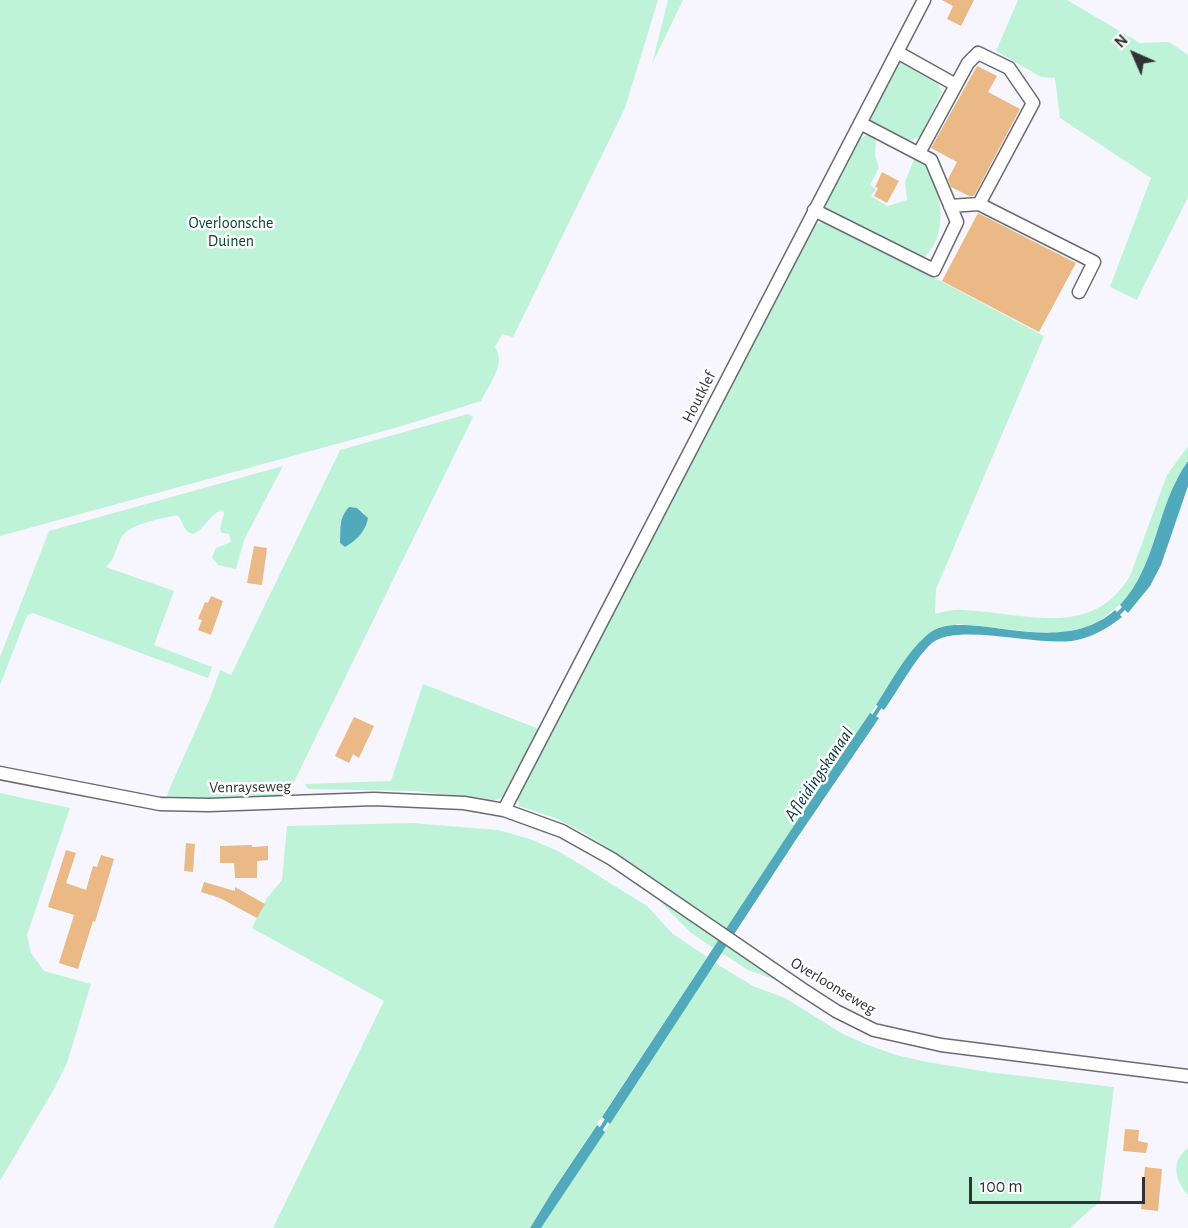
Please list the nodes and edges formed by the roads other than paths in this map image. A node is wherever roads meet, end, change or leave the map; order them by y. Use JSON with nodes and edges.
{"nodes":[{"id":1,"x":924,"y":0,"type":"edge"},
{"id":2,"x":897,"y":52,"type":"junction"},
{"id":3,"x":956,"y":84,"type":"junction"},
{"id":4,"x":860,"y":123,"type":"junction"},
{"id":5,"x":919,"y":153,"type":"junction"},
{"id":6,"x":979,"y":204,"type":"junction"},
{"id":7,"x":950,"y":206,"type":"junction"},
{"id":8,"x":814,"y":210,"type":"junction"},
{"id":9,"x":1079,"y":292,"type":"dead end"},
{"id":10,"x":0,"y":772,"type":"edge"},
{"id":11,"x":504,"y":810,"type":"junction"},
{"id":12,"x":1188,"y":1076,"type":"edge"}],
"edges":[{"from":1,"to":2,"type":"street","name":"Houtklef"},
{"from":2,"to":3,"type":"street"},
{"from":2,"to":4,"type":"street","name":"Houtklef"},
{"from":3,"to":5,"type":"street"},
{"from":3,"to":6,"type":"street"},
{"from":4,"to":5,"type":"street"},
{"from":4,"to":8,"type":"street","name":"Houtklef"},
{"from":5,"to":7,"type":"street"},
{"from":6,"to":7,"type":"street"},
{"from":6,"to":9,"type":"street"},
{"from":7,"to":8,"type":"street"},
{"from":8,"to":11,"type":"street","name":"Houtklef"},
{"from":10,"to":11,"type":"street","name":"Venrayseweg"},
{"from":11,"to":12,"type":"street","name":"Overloonseweg"}]}
